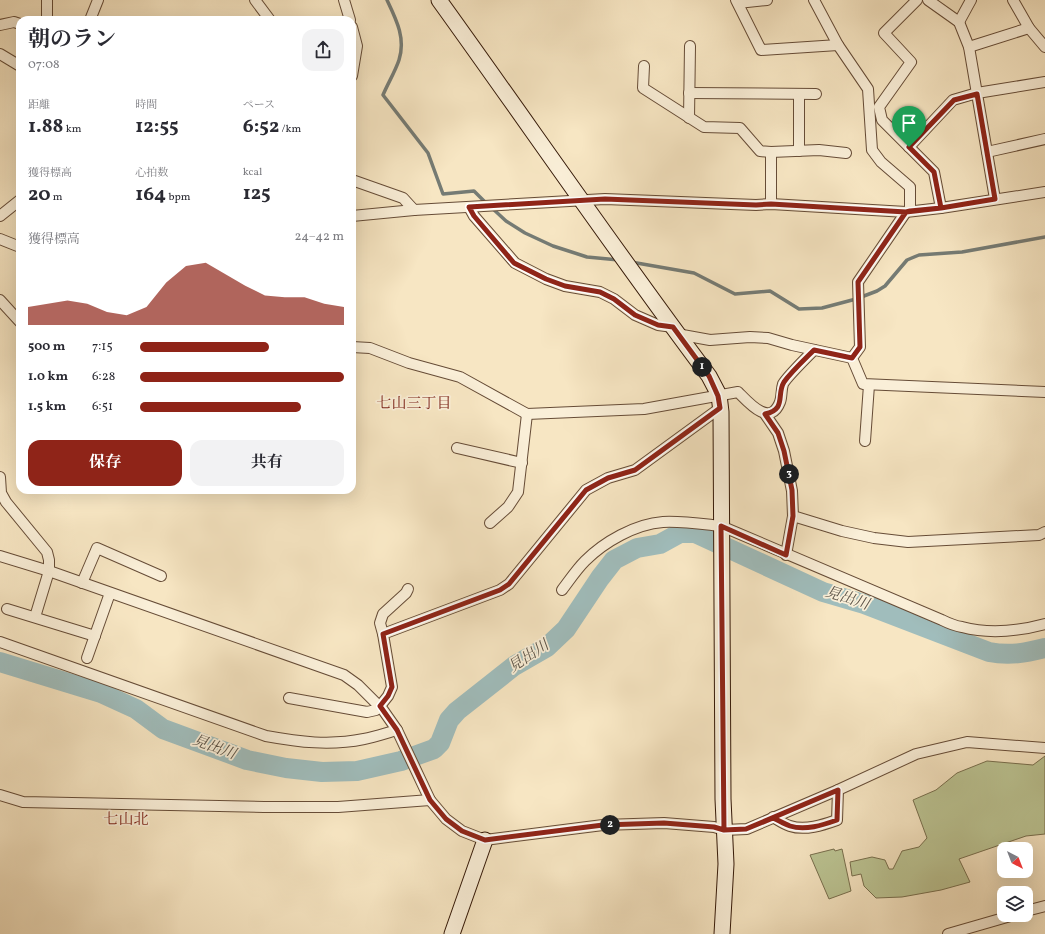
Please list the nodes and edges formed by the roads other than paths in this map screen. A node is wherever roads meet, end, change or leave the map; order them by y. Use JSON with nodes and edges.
{"nodes":[{"id":1,"x":47,"y":0,"type":"edge"},
{"id":2,"x":98,"y":0,"type":"edge"},
{"id":3,"x":255,"y":0,"type":"edge"},
{"id":4,"x":344,"y":0,"type":"edge"},
{"id":5,"x":439,"y":0,"type":"edge"},
{"id":6,"x":767,"y":0,"type":"edge"},
{"id":7,"x":814,"y":0,"type":"edge"},
{"id":8,"x":917,"y":0,"type":"edge"},
{"id":9,"x":928,"y":0,"type":"edge"},
{"id":10,"x":971,"y":0,"type":"edge"},
{"id":11,"x":1013,"y":0,"type":"edge"},
{"id":12,"x":737,"y":2,"type":"edge"},
{"id":13,"x":46,"y":16,"type":"edge"},
{"id":14,"x":92,"y":16,"type":"edge"},
{"id":15,"x":267,"y":16,"type":"edge"},
{"id":16,"x":349,"y":16,"type":"edge"},
{"id":17,"x":959,"y":22,"type":"junction"},
{"id":18,"x":16,"y":23,"type":"edge"},
{"id":19,"x":0,"y":25,"type":"edge"},
{"id":20,"x":1029,"y":28,"type":"junction"},
{"id":21,"x":356,"y":42,"type":"edge"},
{"id":22,"x":838,"y":45,"type":"junction"},
{"id":23,"x":690,"y":46,"type":"dead end"},
{"id":24,"x":969,"y":47,"type":"junction"},
{"id":25,"x":1045,"y":47,"type":"edge"},
{"id":26,"x":356,"y":52,"type":"edge"},
{"id":27,"x":0,"y":54,"type":"edge"},
{"id":28,"x":16,"y":64,"type":"edge"},
{"id":29,"x":644,"y":66,"type":"dead end"},
{"id":30,"x":1045,"y":82,"type":"edge"},
{"id":31,"x":689,"y":92,"type":"junction"},
{"id":32,"x":799,"y":94,"type":"junction"},
{"id":33,"x":816,"y":94,"type":"dead end"},
{"id":34,"x":977,"y":94,"type":"junction"},
{"id":35,"x":689,"y":118,"type":"junction"},
{"id":36,"x":1045,"y":139,"type":"edge"},
{"id":37,"x":909,"y":147,"type":"junction"},
{"id":38,"x":799,"y":151,"type":"junction"},
{"id":39,"x":771,"y":152,"type":"junction"},
{"id":40,"x":987,"y":152,"type":"junction"},
{"id":41,"x":846,"y":153,"type":"dead end"},
{"id":42,"x":356,"y":181,"type":"edge"},
{"id":43,"x":1045,"y":192,"type":"edge"},
{"id":44,"x":995,"y":199,"type":"junction"},
{"id":45,"x":580,"y":200,"type":"junction"},
{"id":46,"x":16,"y":203,"type":"edge"},
{"id":47,"x":771,"y":204,"type":"junction"},
{"id":48,"x":469,"y":207,"type":"junction"},
{"id":49,"x":941,"y":208,"type":"junction"},
{"id":50,"x":414,"y":210,"type":"junction"},
{"id":51,"x":908,"y":212,"type":"junction"},
{"id":52,"x":0,"y":216,"type":"edge"},
{"id":53,"x":356,"y":216,"type":"edge"},
{"id":54,"x":0,"y":239,"type":"edge"},
{"id":55,"x":16,"y":245,"type":"edge"},
{"id":56,"x":0,"y":300,"type":"edge"},
{"id":57,"x":16,"y":318,"type":"edge"},
{"id":58,"x":675,"y":331,"type":"junction"},
{"id":59,"x":356,"y":348,"type":"edge"},
{"id":60,"x":814,"y":350,"type":"junction"},
{"id":61,"x":852,"y":358,"type":"junction"},
{"id":62,"x":869,"y":385,"type":"junction"},
{"id":63,"x":1045,"y":392,"type":"edge"},
{"id":64,"x":719,"y":402,"type":"junction"},
{"id":65,"x":527,"y":414,"type":"junction"},
{"id":66,"x":765,"y":414,"type":"junction"},
{"id":67,"x":865,"y":441,"type":"dead end"},
{"id":68,"x":457,"y":448,"type":"dead end"},
{"id":69,"x":522,"y":463,"type":"junction"},
{"id":70,"x":0,"y":477,"type":"edge"},
{"id":71,"x":793,"y":516,"type":"junction"},
{"id":72,"x":490,"y":523,"type":"dead end"},
{"id":73,"x":721,"y":526,"type":"junction"},
{"id":74,"x":1045,"y":532,"type":"edge"},
{"id":75,"x":786,"y":555,"type":"junction"},
{"id":76,"x":0,"y":556,"type":"edge"},
{"id":77,"x":50,"y":571,"type":"junction"},
{"id":78,"x":161,"y":576,"type":"dead end"},
{"id":79,"x":82,"y":583,"type":"junction"},
{"id":80,"x":408,"y":589,"type":"dead end"},
{"id":81,"x":562,"y":590,"type":"dead end"},
{"id":82,"x":110,"y":593,"type":"junction"},
{"id":83,"x":7,"y":608,"type":"dead end"},
{"id":84,"x":35,"y":617,"type":"junction"},
{"id":85,"x":1045,"y":624,"type":"edge"},
{"id":86,"x":383,"y":634,"type":"junction"},
{"id":87,"x":95,"y":636,"type":"junction"},
{"id":88,"x":0,"y":642,"type":"edge"},
{"id":89,"x":87,"y":658,"type":"dead end"},
{"id":90,"x":288,"y":698,"type":"dead end"},
{"id":91,"x":380,"y":706,"type":"junction"},
{"id":92,"x":397,"y":730,"type":"junction"},
{"id":93,"x":1045,"y":748,"type":"edge"},
{"id":94,"x":838,"y":790,"type":"junction"},
{"id":95,"x":0,"y":795,"type":"edge"},
{"id":96,"x":430,"y":800,"type":"junction"},
{"id":97,"x":773,"y":818,"type":"junction"},
{"id":98,"x":724,"y":830,"type":"junction"},
{"id":99,"x":485,"y":840,"type":"junction"},
{"id":100,"x":1045,"y":906,"type":"edge"},
{"id":101,"x":1033,"y":910,"type":"edge"},
{"id":102,"x":997,"y":920,"type":"edge"},
{"id":103,"x":452,"y":934,"type":"edge"},
{"id":104,"x":722,"y":934,"type":"edge"},
{"id":105,"x":948,"y":934,"type":"edge"}],
"edges":[{"from":1,"to":13,"type":"street"},
{"from":2,"to":14,"type":"street"},
{"from":3,"to":15,"type":"street"},
{"from":4,"to":16,"type":"street"},
{"from":5,"to":45,"type":"street"},
{"from":6,"to":12,"type":"street"},
{"from":7,"to":22,"type":"street"},
{"from":8,"to":37,"type":"street"},
{"from":9,"to":17,"type":"street"},
{"from":10,"to":17,"type":"street"},
{"from":11,"to":20,"type":"street"},
{"from":12,"to":22,"type":"street"},
{"from":17,"to":24,"type":"street"},
{"from":18,"to":19,"type":"street"},
{"from":20,"to":24,"type":"street"},
{"from":20,"to":25,"type":"street"},
{"from":21,"to":26,"type":"street"},
{"from":22,"to":51,"type":"street"},
{"from":23,"to":31,"type":"street"},
{"from":24,"to":34,"type":"street"},
{"from":27,"to":28,"type":"street"},
{"from":29,"to":35,"type":"street"},
{"from":30,"to":34,"type":"street"},
{"from":31,"to":32,"type":"street"},
{"from":31,"to":35,"type":"street"},
{"from":32,"to":33,"type":"street"},
{"from":32,"to":38,"type":"street"},
{"from":34,"to":37,"type":"street"},
{"from":34,"to":40,"type":"street"},
{"from":35,"to":39,"type":"street"},
{"from":36,"to":40,"type":"street"},
{"from":37,"to":49,"type":"street"},
{"from":38,"to":39,"type":"street"},
{"from":38,"to":41,"type":"street"},
{"from":39,"to":47,"type":"street"},
{"from":40,"to":44,"type":"street"},
{"from":42,"to":50,"type":"street"},
{"from":43,"to":44,"type":"street"},
{"from":44,"to":49,"type":"street"},
{"from":45,"to":47,"type":"street"},
{"from":45,"to":48,"type":"street"},
{"from":45,"to":58,"type":"street"},
{"from":46,"to":52,"type":"street"},
{"from":47,"to":51,"type":"street"},
{"from":48,"to":50,"type":"street"},
{"from":48,"to":58,"type":"street"},
{"from":49,"to":51,"type":"street"},
{"from":50,"to":53,"type":"street"},
{"from":51,"to":61,"type":"street"},
{"from":54,"to":55,"type":"street"},
{"from":56,"to":57,"type":"street"},
{"from":58,"to":60,"type":"street"},
{"from":58,"to":64,"type":"street"},
{"from":59,"to":65,"type":"street"},
{"from":60,"to":61,"type":"street"},
{"from":60,"to":66,"type":"street"},
{"from":61,"to":62,"type":"street"},
{"from":62,"to":63,"type":"street"},
{"from":62,"to":67,"type":"street"},
{"from":64,"to":65,"type":"street"},
{"from":64,"to":66,"type":"street"},
{"from":64,"to":73,"type":"street"},
{"from":64,"to":86,"type":"street"},
{"from":65,"to":69,"type":"street"},
{"from":66,"to":71,"type":"street"},
{"from":68,"to":69,"type":"street"},
{"from":69,"to":72,"type":"street"},
{"from":70,"to":77,"type":"street"},
{"from":71,"to":74,"type":"street"},
{"from":71,"to":75,"type":"street"},
{"from":73,"to":75,"type":"street"},
{"from":73,"to":81,"type":"street"},
{"from":73,"to":98,"type":"street"},
{"from":75,"to":85,"type":"street"},
{"from":76,"to":77,"type":"street"},
{"from":77,"to":79,"type":"street"},
{"from":77,"to":84,"type":"street"},
{"from":78,"to":79,"type":"street"},
{"from":79,"to":82,"type":"street"},
{"from":80,"to":86,"type":"street"},
{"from":82,"to":87,"type":"street"},
{"from":82,"to":91,"type":"street"},
{"from":83,"to":84,"type":"street"},
{"from":84,"to":87,"type":"street"},
{"from":86,"to":91,"type":"street"},
{"from":87,"to":89,"type":"street"},
{"from":88,"to":92,"type":"street"},
{"from":90,"to":91,"type":"street"},
{"from":91,"to":92,"type":"street"},
{"from":92,"to":96,"type":"street"},
{"from":93,"to":94,"type":"street"},
{"from":94,"to":97,"type":"street"},
{"from":94,"to":97,"type":"street"},
{"from":95,"to":96,"type":"street"},
{"from":96,"to":99,"type":"street"},
{"from":97,"to":98,"type":"street"},
{"from":98,"to":99,"type":"street"},
{"from":98,"to":104,"type":"street"},
{"from":99,"to":103,"type":"street"},
{"from":100,"to":101,"type":"street"},
{"from":102,"to":105,"type":"street"}]}
